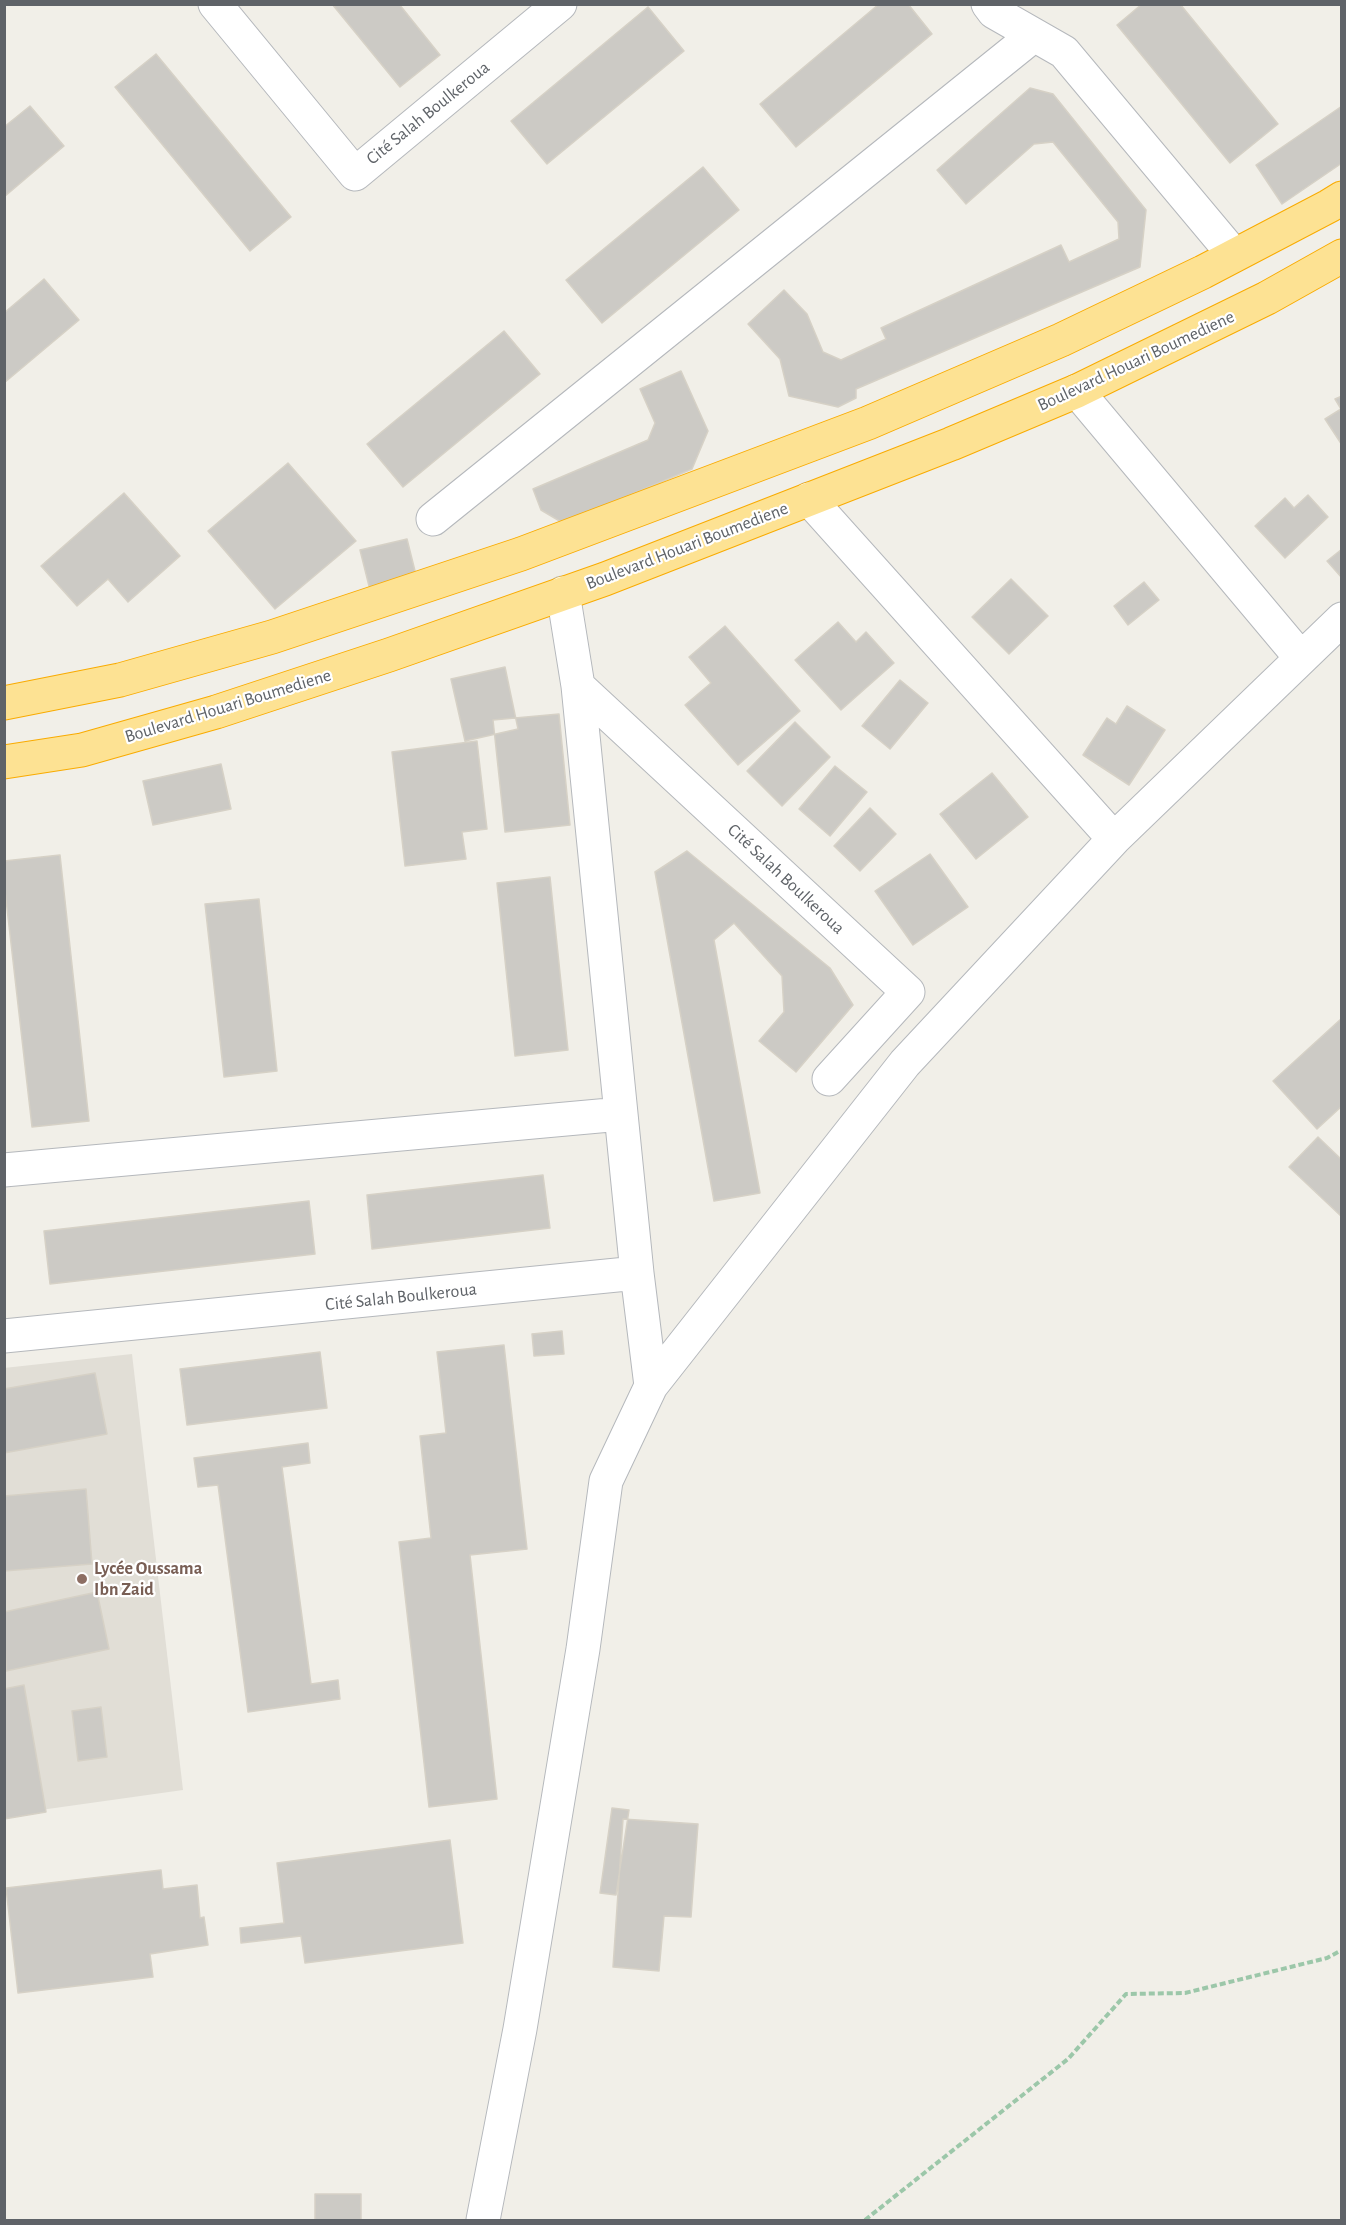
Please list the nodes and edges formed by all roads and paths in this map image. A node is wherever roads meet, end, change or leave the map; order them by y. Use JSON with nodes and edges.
{"nodes":[{"id":1,"x":215,"y":4,"type":"edge"},
{"id":2,"x":560,"y":4,"type":"edge"},
{"id":3,"x":988,"y":4,"type":"edge"},
{"id":4,"x":1034,"y":34,"type":"junction"},
{"id":5,"x":1341,"y":198,"type":"edge"},
{"id":6,"x":1234,"y":255,"type":"junction"},
{"id":7,"x":1336,"y":268,"type":"edge"},
{"id":8,"x":1077,"y":391,"type":"junction"},
{"id":9,"x":809,"y":499,"type":"junction"},
{"id":10,"x":433,"y":519,"type":"dead end"},
{"id":11,"x":563,"y":593,"type":"junction"},
{"id":12,"x":1341,"y":619,"type":"edge"},
{"id":13,"x":1301,"y":658,"type":"junction"},
{"id":14,"x":578,"y":686,"type":"junction"},
{"id":15,"x":4,"y":703,"type":"edge"},
{"id":16,"x":4,"y":762,"type":"edge"},
{"id":17,"x":1114,"y":839,"type":"junction"},
{"id":18,"x":829,"y":1079,"type":"dead end"},
{"id":19,"x":621,"y":1114,"type":"junction"},
{"id":20,"x":4,"y":1170,"type":"edge"},
{"id":21,"x":637,"y":1274,"type":"junction"},
{"id":22,"x":4,"y":1336,"type":"edge"},
{"id":23,"x":651,"y":1386,"type":"junction"},
{"id":24,"x":1341,"y":1950,"type":"edge"},
{"id":25,"x":483,"y":2220,"type":"edge"},
{"id":26,"x":866,"y":2220,"type":"edge"}],
"edges":[{"from":1,"to":2,"type":"street","name":"Cité Salah Boulkeroua"},
{"from":3,"to":4,"type":"street"},
{"from":4,"to":6,"type":"street"},
{"from":4,"to":10,"type":"street"},
{"from":5,"to":6,"type":"highway"},
{"from":6,"to":15,"type":"highway"},
{"from":7,"to":8,"type":"highway","name":"Boulevard Houari Boumediene"},
{"from":8,"to":9,"type":"highway","name":"Boulevard Houari Boumediene"},
{"from":8,"to":13,"type":"street"},
{"from":9,"to":11,"type":"highway","name":"Boulevard Houari Boumediene"},
{"from":9,"to":17,"type":"street"},
{"from":11,"to":14,"type":"street"},
{"from":11,"to":16,"type":"highway","name":"Boulevard Houari Boumediene"},
{"from":12,"to":13,"type":"street"},
{"from":13,"to":17,"type":"street"},
{"from":14,"to":18,"type":"street","name":"Cité Salah Boulkeroua"},
{"from":14,"to":19,"type":"street"},
{"from":17,"to":23,"type":"street"},
{"from":19,"to":20,"type":"street"},
{"from":19,"to":21,"type":"street"},
{"from":21,"to":22,"type":"street","name":"Cité Salah Boulkeroua"},
{"from":21,"to":23,"type":"street"},
{"from":23,"to":25,"type":"street"},
{"from":24,"to":26,"type":"path"}]}
